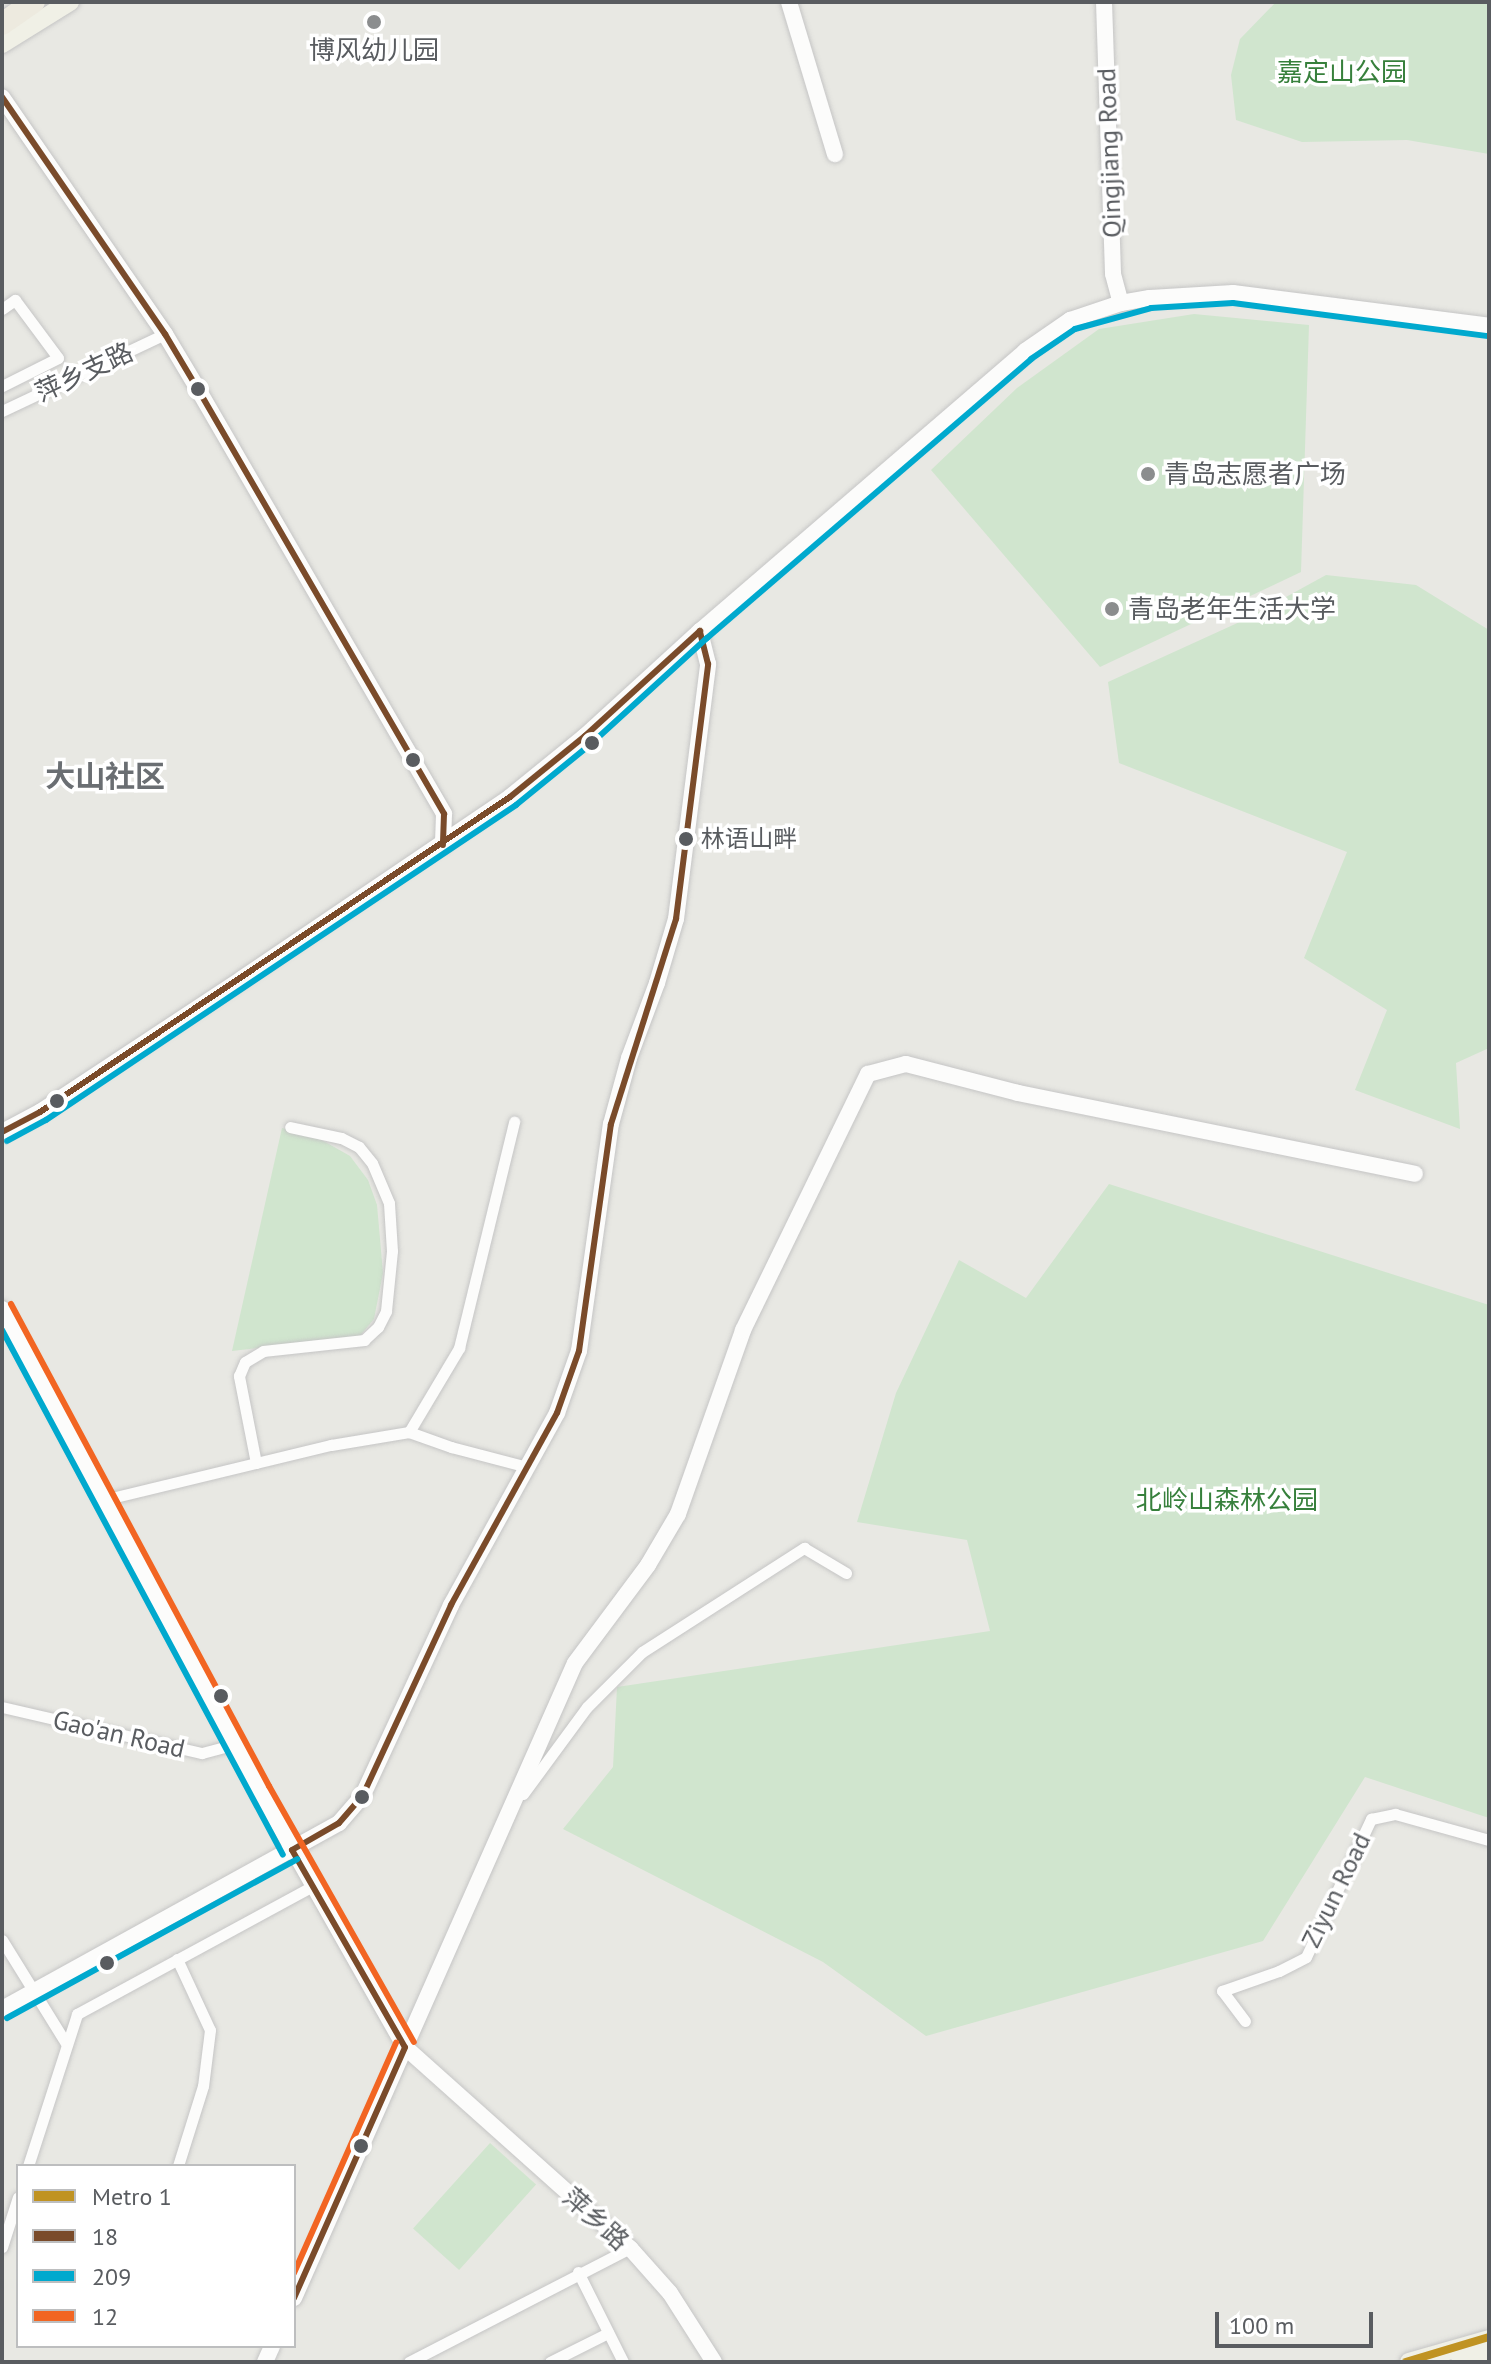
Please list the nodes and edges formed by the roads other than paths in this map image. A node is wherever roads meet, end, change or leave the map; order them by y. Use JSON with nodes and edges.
{"nodes":[{"id":1,"x":70,"y":2,"type":"edge"},
{"id":2,"x":789,"y":2,"type":"edge"},
{"id":3,"x":1104,"y":2,"type":"edge"},
{"id":4,"x":34,"y":3,"type":"edge"},
{"id":5,"x":2,"y":24,"type":"edge"},
{"id":6,"x":2,"y":44,"type":"edge"},
{"id":7,"x":2,"y":97,"type":"edge"},
{"id":8,"x":835,"y":154,"type":"dead end"},
{"id":9,"x":1121,"y":303,"type":"junction"},
{"id":10,"x":2,"y":309,"type":"edge"},
{"id":11,"x":1489,"y":326,"type":"edge"},
{"id":12,"x":165,"y":334,"type":"junction"},
{"id":13,"x":2,"y":386,"type":"edge"},
{"id":14,"x":2,"y":411,"type":"edge"},
{"id":15,"x":700,"y":631,"type":"junction"},
{"id":16,"x":443,"y":845,"type":"junction"},
{"id":17,"x":514,"y":1122,"type":"dead end"},
{"id":18,"x":290,"y":1127,"type":"dead end"},
{"id":19,"x":2,"y":1132,"type":"edge"},
{"id":20,"x":1415,"y":1174,"type":"dead end"},
{"id":21,"x":2,"y":1309,"type":"edge"},
{"id":22,"x":409,"y":1432,"type":"junction"},
{"id":23,"x":256,"y":1463,"type":"junction"},
{"id":24,"x":527,"y":1467,"type":"junction"},
{"id":25,"x":103,"y":1500,"type":"junction"},
{"id":26,"x":846,"y":1573,"type":"dead end"},
{"id":27,"x":2,"y":1707,"type":"edge"},
{"id":28,"x":235,"y":1744,"type":"junction"},
{"id":29,"x":513,"y":1807,"type":"junction"},
{"id":30,"x":1489,"y":1840,"type":"edge"},
{"id":31,"x":292,"y":1850,"type":"junction"},
{"id":32,"x":313,"y":1886,"type":"junction"},
{"id":33,"x":2,"y":1940,"type":"edge"},
{"id":34,"x":177,"y":1959,"type":"junction"},
{"id":35,"x":32,"y":1992,"type":"junction"},
{"id":36,"x":2,"y":2009,"type":"edge"},
{"id":37,"x":1245,"y":2021,"type":"dead end"},
{"id":38,"x":67,"y":2045,"type":"junction"},
{"id":39,"x":405,"y":2047,"type":"junction"},
{"id":40,"x":29,"y":2164,"type":"edge"},
{"id":41,"x":179,"y":2164,"type":"edge"},
{"id":42,"x":16,"y":2203,"type":"edge"},
{"id":43,"x":2,"y":2247,"type":"edge"},
{"id":44,"x":630,"y":2248,"type":"junction"},
{"id":45,"x":578,"y":2272,"type":"junction"},
{"id":46,"x":296,"y":2293,"type":"edge"},
{"id":47,"x":608,"y":2333,"type":"junction"},
{"id":48,"x":1489,"y":2339,"type":"edge"},
{"id":49,"x":1489,"y":2354,"type":"edge"},
{"id":50,"x":708,"y":2360,"type":"edge"},
{"id":51,"x":409,"y":2362,"type":"edge"},
{"id":52,"x":550,"y":2362,"type":"edge"},
{"id":53,"x":623,"y":2362,"type":"edge"},
{"id":54,"x":1409,"y":2362,"type":"edge"},
{"id":55,"x":1460,"y":2362,"type":"edge"}],
"edges":[{"from":1,"to":6,"type":"main road"},
{"from":2,"to":8,"type":"street"},
{"from":3,"to":9,"type":"street","name":"Qingjiang Road"},
{"from":4,"to":5,"type":"highway"},
{"from":7,"to":12,"type":"street"},
{"from":9,"to":11,"type":"street"},
{"from":9,"to":15,"type":"street"},
{"from":10,"to":13,"type":"street"},
{"from":12,"to":14,"type":"street","name":"萍乡支路"},
{"from":12,"to":16,"type":"street"},
{"from":15,"to":16,"type":"street"},
{"from":15,"to":24,"type":"street"},
{"from":16,"to":19,"type":"street"},
{"from":17,"to":22,"type":"street"},
{"from":18,"to":23,"type":"street"},
{"from":20,"to":29,"type":"street"},
{"from":21,"to":25,"type":"street","name":"萍乡路"},
{"from":22,"to":23,"type":"street"},
{"from":22,"to":24,"type":"street"},
{"from":23,"to":25,"type":"street"},
{"from":24,"to":31,"type":"street"},
{"from":25,"to":28,"type":"street","name":"萍乡路"},
{"from":26,"to":29,"type":"street"},
{"from":27,"to":28,"type":"street","name":"Gao'an Road"},
{"from":28,"to":31,"type":"street","name":"萍乡路"},
{"from":29,"to":39,"type":"street"},
{"from":30,"to":37,"type":"street","name":"Ziyun Road"},
{"from":31,"to":32,"type":"street","name":"萍乡路"},
{"from":31,"to":35,"type":"street"},
{"from":32,"to":34,"type":"street"},
{"from":32,"to":39,"type":"street","name":"萍乡路"},
{"from":33,"to":35,"type":"street"},
{"from":34,"to":38,"type":"street"},
{"from":34,"to":41,"type":"street"},
{"from":35,"to":36,"type":"street"},
{"from":35,"to":38,"type":"street"},
{"from":38,"to":40,"type":"street"},
{"from":39,"to":44,"type":"street","name":"萍乡路"},
{"from":39,"to":46,"type":"street"},
{"from":42,"to":43,"type":"street"},
{"from":44,"to":45,"type":"street"},
{"from":44,"to":50,"type":"street","name":"萍乡路"},
{"from":45,"to":47,"type":"street"},
{"from":45,"to":51,"type":"street"},
{"from":47,"to":52,"type":"street"},
{"from":47,"to":53,"type":"street"},
{"from":48,"to":54,"type":"main road"},
{"from":49,"to":55,"type":"main road"}]}
